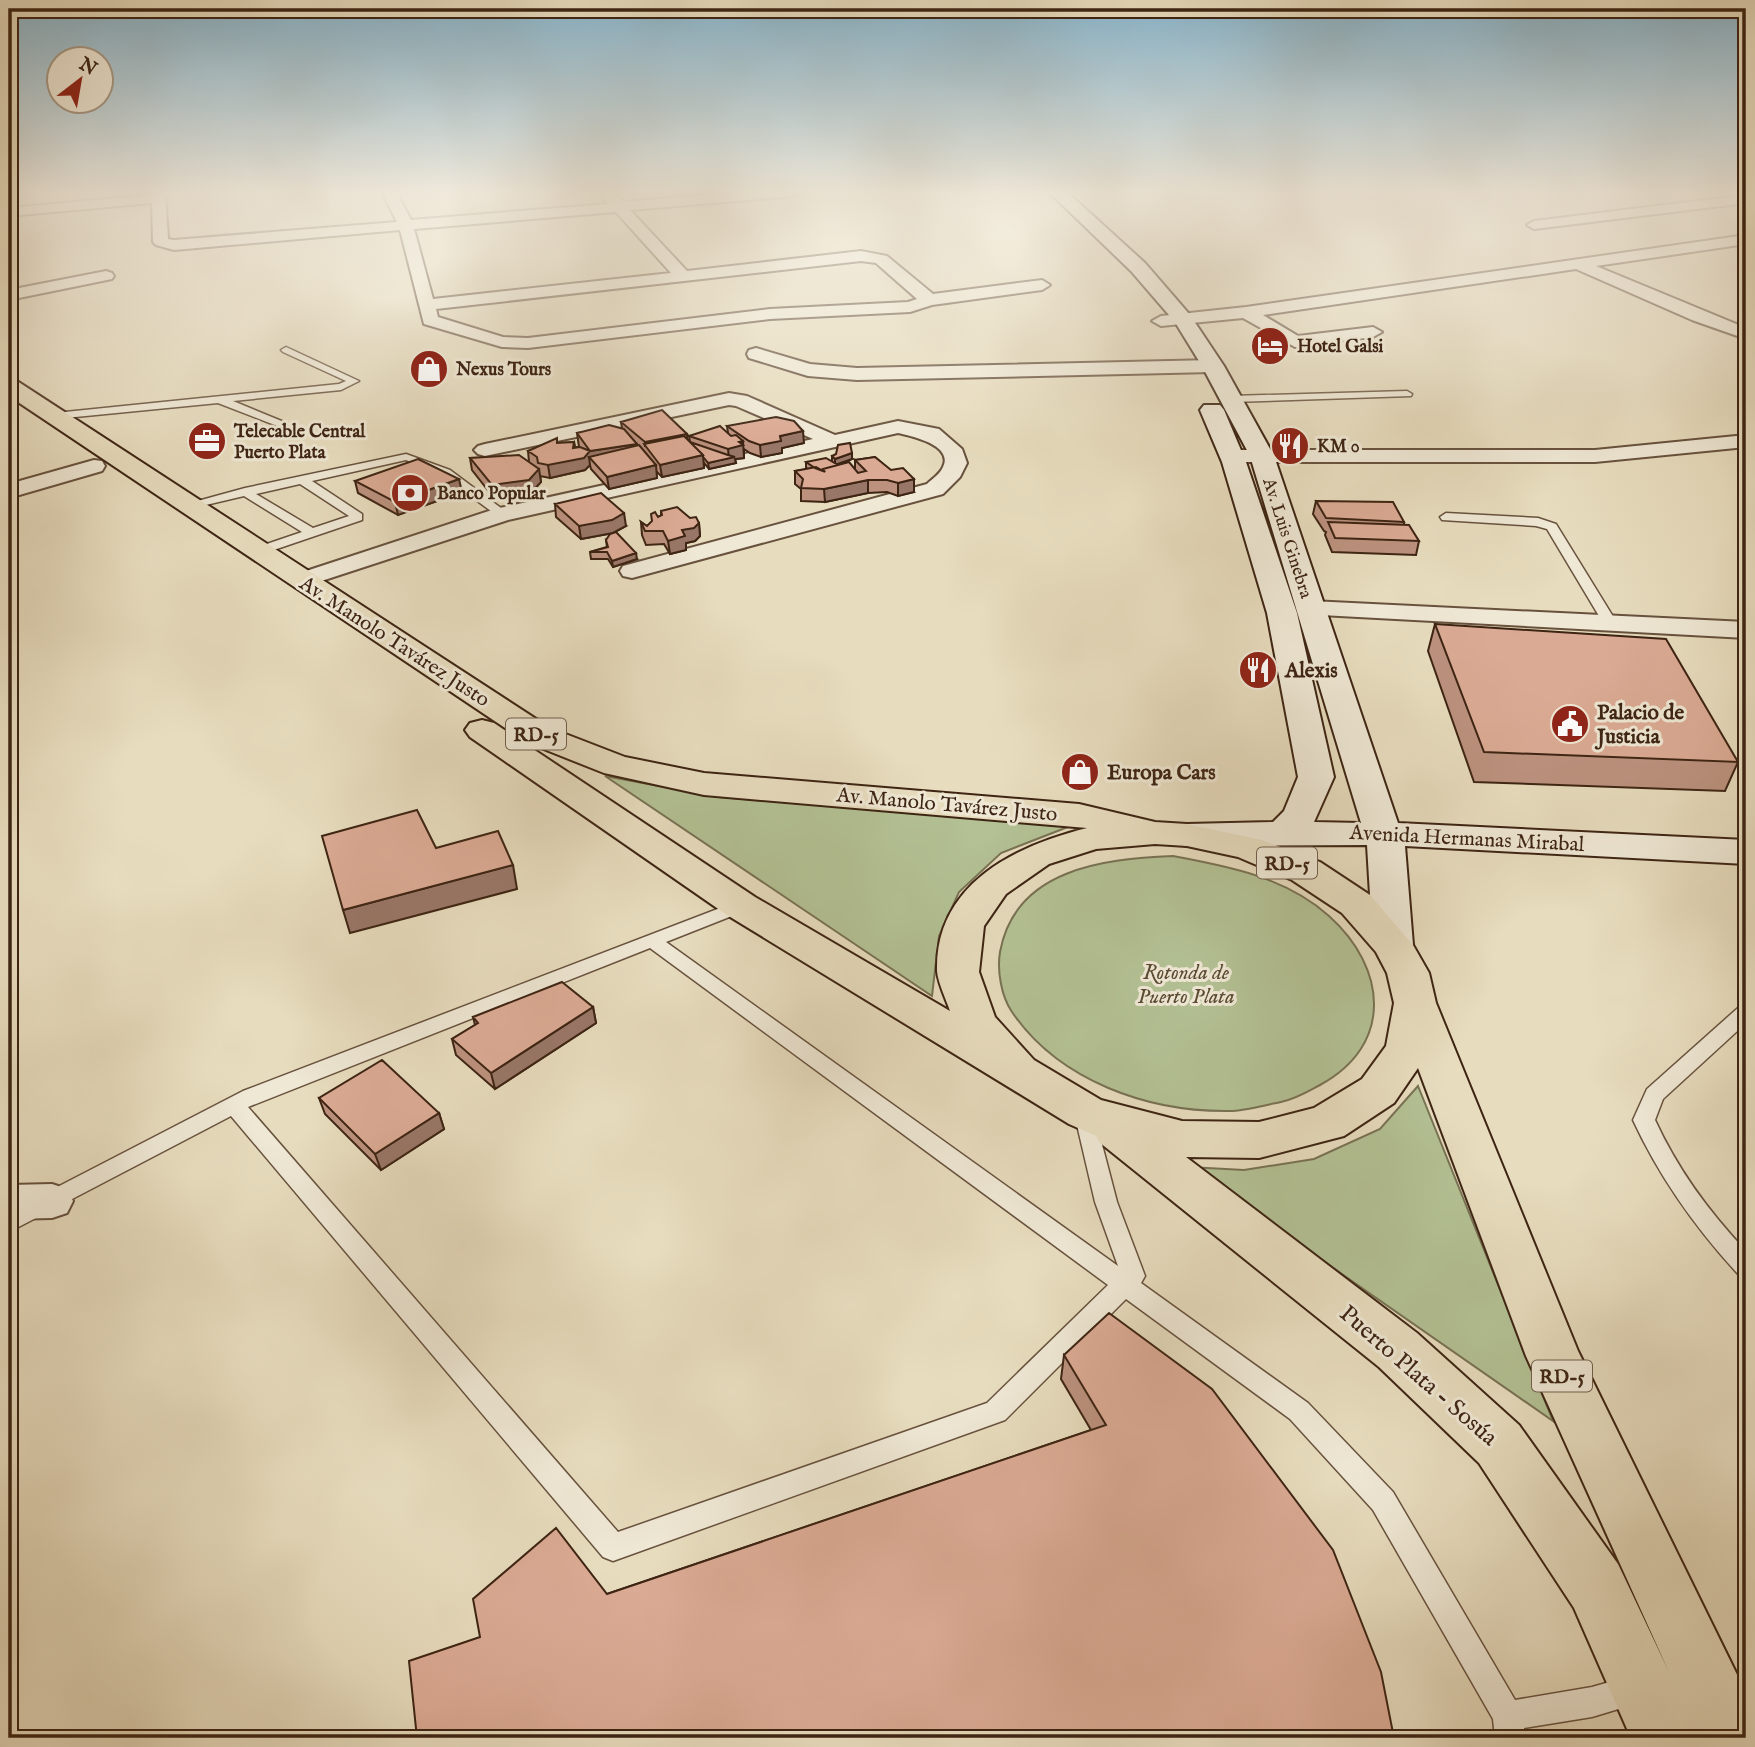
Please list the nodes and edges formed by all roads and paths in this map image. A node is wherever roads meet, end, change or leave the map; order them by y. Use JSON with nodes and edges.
{"nodes":[{"id":1,"x":419,"y":274,"type":"edge"},
{"id":2,"x":697,"y":274,"type":"edge"},
{"id":3,"x":898,"y":274,"type":"edge"},
{"id":4,"x":1124,"y":274,"type":"edge"},
{"id":5,"x":1142,"y":274,"type":"edge"},
{"id":6,"x":1505,"y":274,"type":"edge"},
{"id":7,"x":1600,"y":274,"type":"edge"},
{"id":8,"x":682,"y":275,"type":"joint"},
{"id":9,"x":106,"y":276,"type":"dead end"},
{"id":10,"x":1042,"y":285,"type":"dead end"},
{"id":11,"x":9,"y":295,"type":"edge"},
{"id":12,"x":88,"y":296,"type":"dead end"},
{"id":13,"x":929,"y":300,"type":"junction"},
{"id":14,"x":427,"y":305,"type":"junction"},
{"id":15,"x":1734,"y":309,"type":"dead end"},
{"id":16,"x":1246,"y":312,"type":"junction"},
{"id":17,"x":9,"y":313,"type":"edge"},
{"id":18,"x":1698,"y":316,"type":"junction"},
{"id":19,"x":1172,"y":320,"type":"junction"},
{"id":20,"x":1373,"y":332,"type":"dead end"},
{"id":21,"x":1746,"y":334,"type":"edge"},
{"id":22,"x":286,"y":350,"type":"dead end"},
{"id":23,"x":756,"y":354,"type":"dead end"},
{"id":24,"x":1201,"y":367,"type":"junction"},
{"id":25,"x":9,"y":386,"type":"edge"},
{"id":26,"x":1407,"y":394,"type":"dead end"},
{"id":27,"x":218,"y":399,"type":"junction"},
{"id":28,"x":1231,"y":399,"type":"junction"},
{"id":29,"x":9,"y":408,"type":"edge"},
{"id":30,"x":55,"y":416,"type":"junction"},
{"id":31,"x":280,"y":424,"type":"dead end"},
{"id":32,"x":836,"y":442,"type":"junction"},
{"id":33,"x":1737,"y":442,"type":"edge"},
{"id":34,"x":485,"y":450,"type":"dead end"},
{"id":35,"x":1231,"y":456,"type":"junction"},
{"id":36,"x":1262,"y":456,"type":"junction"},
{"id":37,"x":1746,"y":465,"type":"edge"},
{"id":38,"x":94,"y":466,"type":"junction"},
{"id":39,"x":302,"y":480,"type":"junction"},
{"id":40,"x":9,"y":491,"type":"edge"},
{"id":41,"x":245,"y":492,"type":"junction"},
{"id":42,"x":189,"y":505,"type":"junction"},
{"id":43,"x":503,"y":514,"type":"junction"},
{"id":44,"x":1446,"y":517,"type":"dead end"},
{"id":45,"x":312,"y":533,"type":"junction"},
{"id":46,"x":259,"y":551,"type":"junction"},
{"id":47,"x":632,"y":571,"type":"dead end"},
{"id":48,"x":303,"y":580,"type":"junction"},
{"id":49,"x":1311,"y":609,"type":"junction"},
{"id":50,"x":1610,"y":623,"type":"junction"},
{"id":51,"x":1746,"y":630,"type":"edge"},
{"id":52,"x":1285,"y":831,"type":"junction"},
{"id":53,"x":1171,"y":834,"type":"junction"},
{"id":54,"x":1386,"y":845,"type":"junction"},
{"id":55,"x":1746,"y":852,"type":"edge"},
{"id":56,"x":1746,"y":876,"type":"edge"},
{"id":57,"x":741,"y":906,"type":"junction"},
{"id":58,"x":652,"y":941,"type":"junction"},
{"id":59,"x":1393,"y":945,"type":"junction"},
{"id":60,"x":1415,"y":1003,"type":"junction"},
{"id":61,"x":1746,"y":1012,"type":"edge"},
{"id":62,"x":1018,"y":1072,"type":"junction"},
{"id":63,"x":234,"y":1105,"type":"junction"},
{"id":64,"x":1095,"y":1116,"type":"junction"},
{"id":65,"x":52,"y":1201,"type":"junction"},
{"id":66,"x":9,"y":1202,"type":"edge"},
{"id":67,"x":9,"y":1223,"type":"edge"},
{"id":68,"x":1746,"y":1267,"type":"edge"},
{"id":69,"x":1126,"y":1284,"type":"junction"},
{"id":70,"x":1643,"y":1688,"type":"junction"},
{"id":71,"x":1509,"y":1727,"type":"edge"},
{"id":72,"x":1665,"y":1738,"type":"edge"},
{"id":73,"x":1733,"y":1738,"type":"edge"}],
"edges":[{"from":1,"to":14,"type":"street"},
{"from":2,"to":8,"type":"street"},
{"from":3,"to":13,"type":"street"},
{"from":4,"to":19,"type":"street","name":"Av. Luis Ginebra"},
{"from":5,"to":19,"type":"street","name":"Av. Luis Ginebra"},
{"from":6,"to":16,"type":"street"},
{"from":7,"to":18,"type":"street"},
{"from":8,"to":14,"type":"street"},
{"from":9,"to":11,"type":"street"},
{"from":10,"to":13,"type":"street"},
{"from":12,"to":17,"type":"street"},
{"from":13,"to":14,"type":"street"},
{"from":15,"to":18,"type":"street"},
{"from":16,"to":19,"type":"street"},
{"from":16,"to":20,"type":"street"},
{"from":18,"to":21,"type":"street"},
{"from":19,"to":24,"type":"street","name":"Av. Luis Ginebra"},
{"from":22,"to":27,"type":"lane"},
{"from":23,"to":24,"type":"street"},
{"from":24,"to":28,"type":"street","name":"Av. Luis Ginebra"},
{"from":24,"to":35,"type":"street","name":"Av. Luis Ginebra"},
{"from":25,"to":30,"type":"main road","name":"Av. Manolo Tavárez Justo","number":"RD-5"},
{"from":26,"to":28,"type":"lane"},
{"from":27,"to":30,"type":"lane"},
{"from":27,"to":31,"type":"lane"},
{"from":28,"to":36,"type":"street","name":"Av. Luis Ginebra"},
{"from":29,"to":38,"type":"main road","name":"Av. Manolo Tavárez Justo","number":"RD-5"},
{"from":30,"to":42,"type":"main road","name":"Av. Manolo Tavárez Justo","number":"RD-5"},
{"from":32,"to":34,"type":"street"},
{"from":32,"to":43,"type":"street"},
{"from":32,"to":47,"type":"street"},
{"from":33,"to":36,"type":"street"},
{"from":33,"to":37,"type":"street"},
{"from":35,"to":36,"type":"street"},
{"from":35,"to":52,"type":"street","name":"Av. Luis Ginebra"},
{"from":36,"to":49,"type":"street","name":"Av. Luis Ginebra"},
{"from":38,"to":40,"type":"street"},
{"from":38,"to":57,"type":"main road","name":"Av. Manolo Tavárez Justo","number":"RD-5"},
{"from":39,"to":41,"type":"lane"},
{"from":39,"to":43,"type":"lane"},
{"from":39,"to":45,"type":"lane"},
{"from":41,"to":42,"type":"lane"},
{"from":41,"to":45,"type":"lane"},
{"from":42,"to":46,"type":"main road","name":"Av. Manolo Tavárez Justo","number":"RD-5"},
{"from":43,"to":48,"type":"street"},
{"from":44,"to":50,"type":"lane"},
{"from":45,"to":46,"type":"lane"},
{"from":46,"to":48,"type":"main road","name":"Av. Manolo Tavárez Justo","number":"RD-5"},
{"from":48,"to":53,"type":"main road","name":"Av. Manolo Tavárez Justo","number":"RD-5"},
{"from":49,"to":50,"type":"street"},
{"from":49,"to":54,"type":"street","name":"Av. Luis Ginebra"},
{"from":50,"to":51,"type":"street"},
{"from":52,"to":53,"type":"street","name":"Avenida Hermanas Mirabal"},
{"from":52,"to":54,"type":"street","name":"Avenida Hermanas Mirabal"},
{"from":53,"to":59,"type":"main road","number":"RD-5"},
{"from":53,"to":62,"type":"main road","number":"RD-5"},
{"from":54,"to":55,"type":"street","name":"Avenida Hermanas Mirabal"},
{"from":54,"to":56,"type":"street","name":"Avenida Hermanas Mirabal"},
{"from":54,"to":59,"type":"street","name":"Av. Luis Ginebra"},
{"from":57,"to":58,"type":"lane"},
{"from":57,"to":62,"type":"main road","name":"Av. Manolo Tavárez Justo","number":"RD-5"},
{"from":58,"to":63,"type":"lane"},
{"from":58,"to":69,"type":"lane"},
{"from":59,"to":60,"type":"main road","number":"RD-5"},
{"from":60,"to":64,"type":"main road","number":"RD-5"},
{"from":60,"to":73,"type":"main road","number":"RD-5"},
{"from":61,"to":68,"type":"lane"},
{"from":62,"to":64,"type":"main road","number":"RD-5"},
{"from":63,"to":65,"type":"lane"},
{"from":63,"to":69,"type":"lane"},
{"from":64,"to":69,"type":"lane"},
{"from":64,"to":70,"type":"main road","name":"Puerto Plata - Sosúa","number":"RD-5"},
{"from":65,"to":66,"type":"street"},
{"from":65,"to":67,"type":"lane"},
{"from":69,"to":71,"type":"lane"},
{"from":70,"to":71,"type":"lane"},
{"from":70,"to":72,"type":"main road","name":"Puerto Plata - Sosúa","number":"RD-5"}]}
